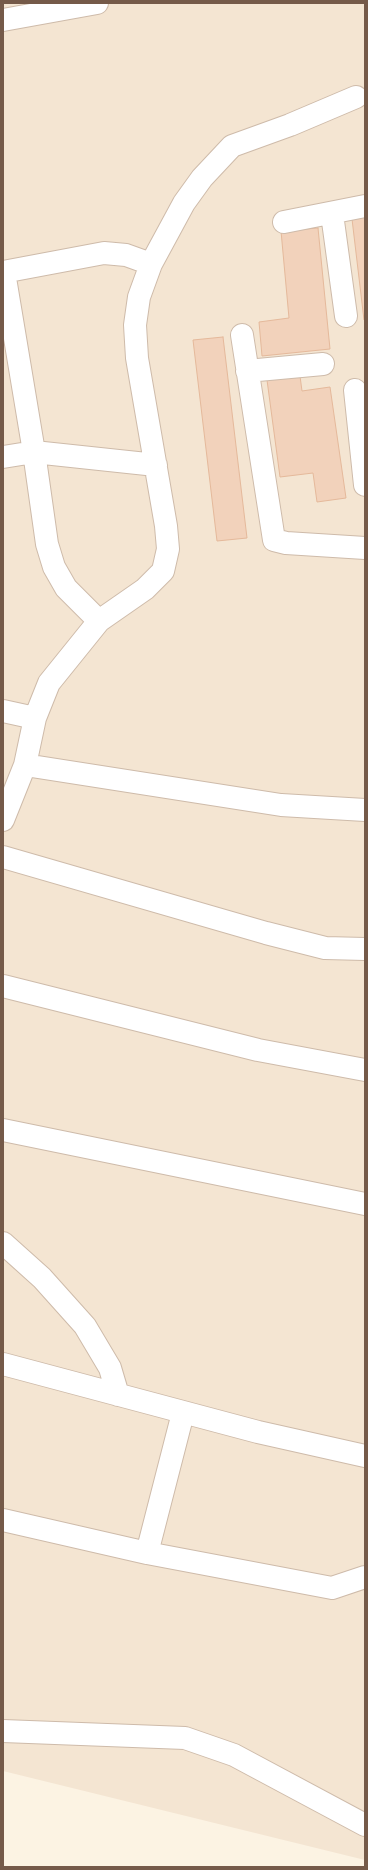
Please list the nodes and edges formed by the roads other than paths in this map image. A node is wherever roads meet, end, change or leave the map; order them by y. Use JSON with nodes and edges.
{"nodes":[{"id":1,"x":97,"y":3,"type":"edge"},
{"id":2,"x":3,"y":20,"type":"edge"},
{"id":3,"x":356,"y":97,"type":"dead end"},
{"id":4,"x":365,"y":206,"type":"edge"},
{"id":5,"x":332,"y":214,"type":"junction"},
{"id":6,"x":284,"y":222,"type":"dead end"},
{"id":7,"x":151,"y":264,"type":"junction"},
{"id":8,"x":3,"y":272,"type":"edge"},
{"id":9,"x":346,"y":316,"type":"dead end"},
{"id":10,"x":242,"y":336,"type":"dead end"},
{"id":11,"x":323,"y":364,"type":"dead end"},
{"id":12,"x":247,"y":371,"type":"junction"},
{"id":13,"x":354,"y":390,"type":"dead end"},
{"id":14,"x":34,"y":452,"type":"junction"},
{"id":15,"x":3,"y":457,"type":"edge"},
{"id":16,"x":156,"y":465,"type":"junction"},
{"id":17,"x":365,"y":485,"type":"edge"},
{"id":18,"x":365,"y":548,"type":"edge"},
{"id":19,"x":99,"y":621,"type":"junction"},
{"id":20,"x":3,"y":711,"type":"edge"},
{"id":21,"x":35,"y":718,"type":"junction"},
{"id":22,"x":24,"y":765,"type":"junction"},
{"id":23,"x":365,"y":810,"type":"edge"},
{"id":24,"x":3,"y":820,"type":"edge"},
{"id":25,"x":3,"y":857,"type":"edge"},
{"id":26,"x":365,"y":949,"type":"edge"},
{"id":27,"x":3,"y":986,"type":"edge"},
{"id":28,"x":365,"y":1070,"type":"edge"},
{"id":29,"x":3,"y":1130,"type":"edge"},
{"id":30,"x":365,"y":1204,"type":"edge"},
{"id":31,"x":3,"y":1242,"type":"edge"},
{"id":32,"x":3,"y":1364,"type":"edge"},
{"id":33,"x":118,"y":1395,"type":"junction"},
{"id":34,"x":183,"y":1413,"type":"junction"},
{"id":35,"x":365,"y":1456,"type":"edge"},
{"id":36,"x":3,"y":1520,"type":"edge"},
{"id":37,"x":147,"y":1553,"type":"junction"},
{"id":38,"x":365,"y":1577,"type":"edge"},
{"id":39,"x":3,"y":1731,"type":"edge"},
{"id":40,"x":365,"y":1825,"type":"edge"}],
"edges":[{"from":1,"to":2,"type":"street"},
{"from":3,"to":7,"type":"street"},
{"from":4,"to":5,"type":"street"},
{"from":5,"to":6,"type":"street"},
{"from":5,"to":9,"type":"street"},
{"from":7,"to":8,"type":"street"},
{"from":7,"to":16,"type":"street"},
{"from":8,"to":14,"type":"street"},
{"from":10,"to":12,"type":"street"},
{"from":11,"to":12,"type":"street"},
{"from":12,"to":18,"type":"street"},
{"from":13,"to":17,"type":"street"},
{"from":14,"to":15,"type":"street"},
{"from":14,"to":16,"type":"street"},
{"from":14,"to":19,"type":"street"},
{"from":16,"to":19,"type":"street"},
{"from":19,"to":21,"type":"street"},
{"from":20,"to":21,"type":"street"},
{"from":21,"to":22,"type":"street"},
{"from":22,"to":23,"type":"street"},
{"from":22,"to":24,"type":"street"},
{"from":25,"to":26,"type":"street"},
{"from":27,"to":28,"type":"street"},
{"from":29,"to":30,"type":"street"},
{"from":31,"to":33,"type":"street"},
{"from":32,"to":33,"type":"street"},
{"from":33,"to":34,"type":"street"},
{"from":34,"to":35,"type":"street"},
{"from":34,"to":37,"type":"street"},
{"from":36,"to":37,"type":"street"},
{"from":37,"to":38,"type":"street"},
{"from":39,"to":40,"type":"street"}]}
